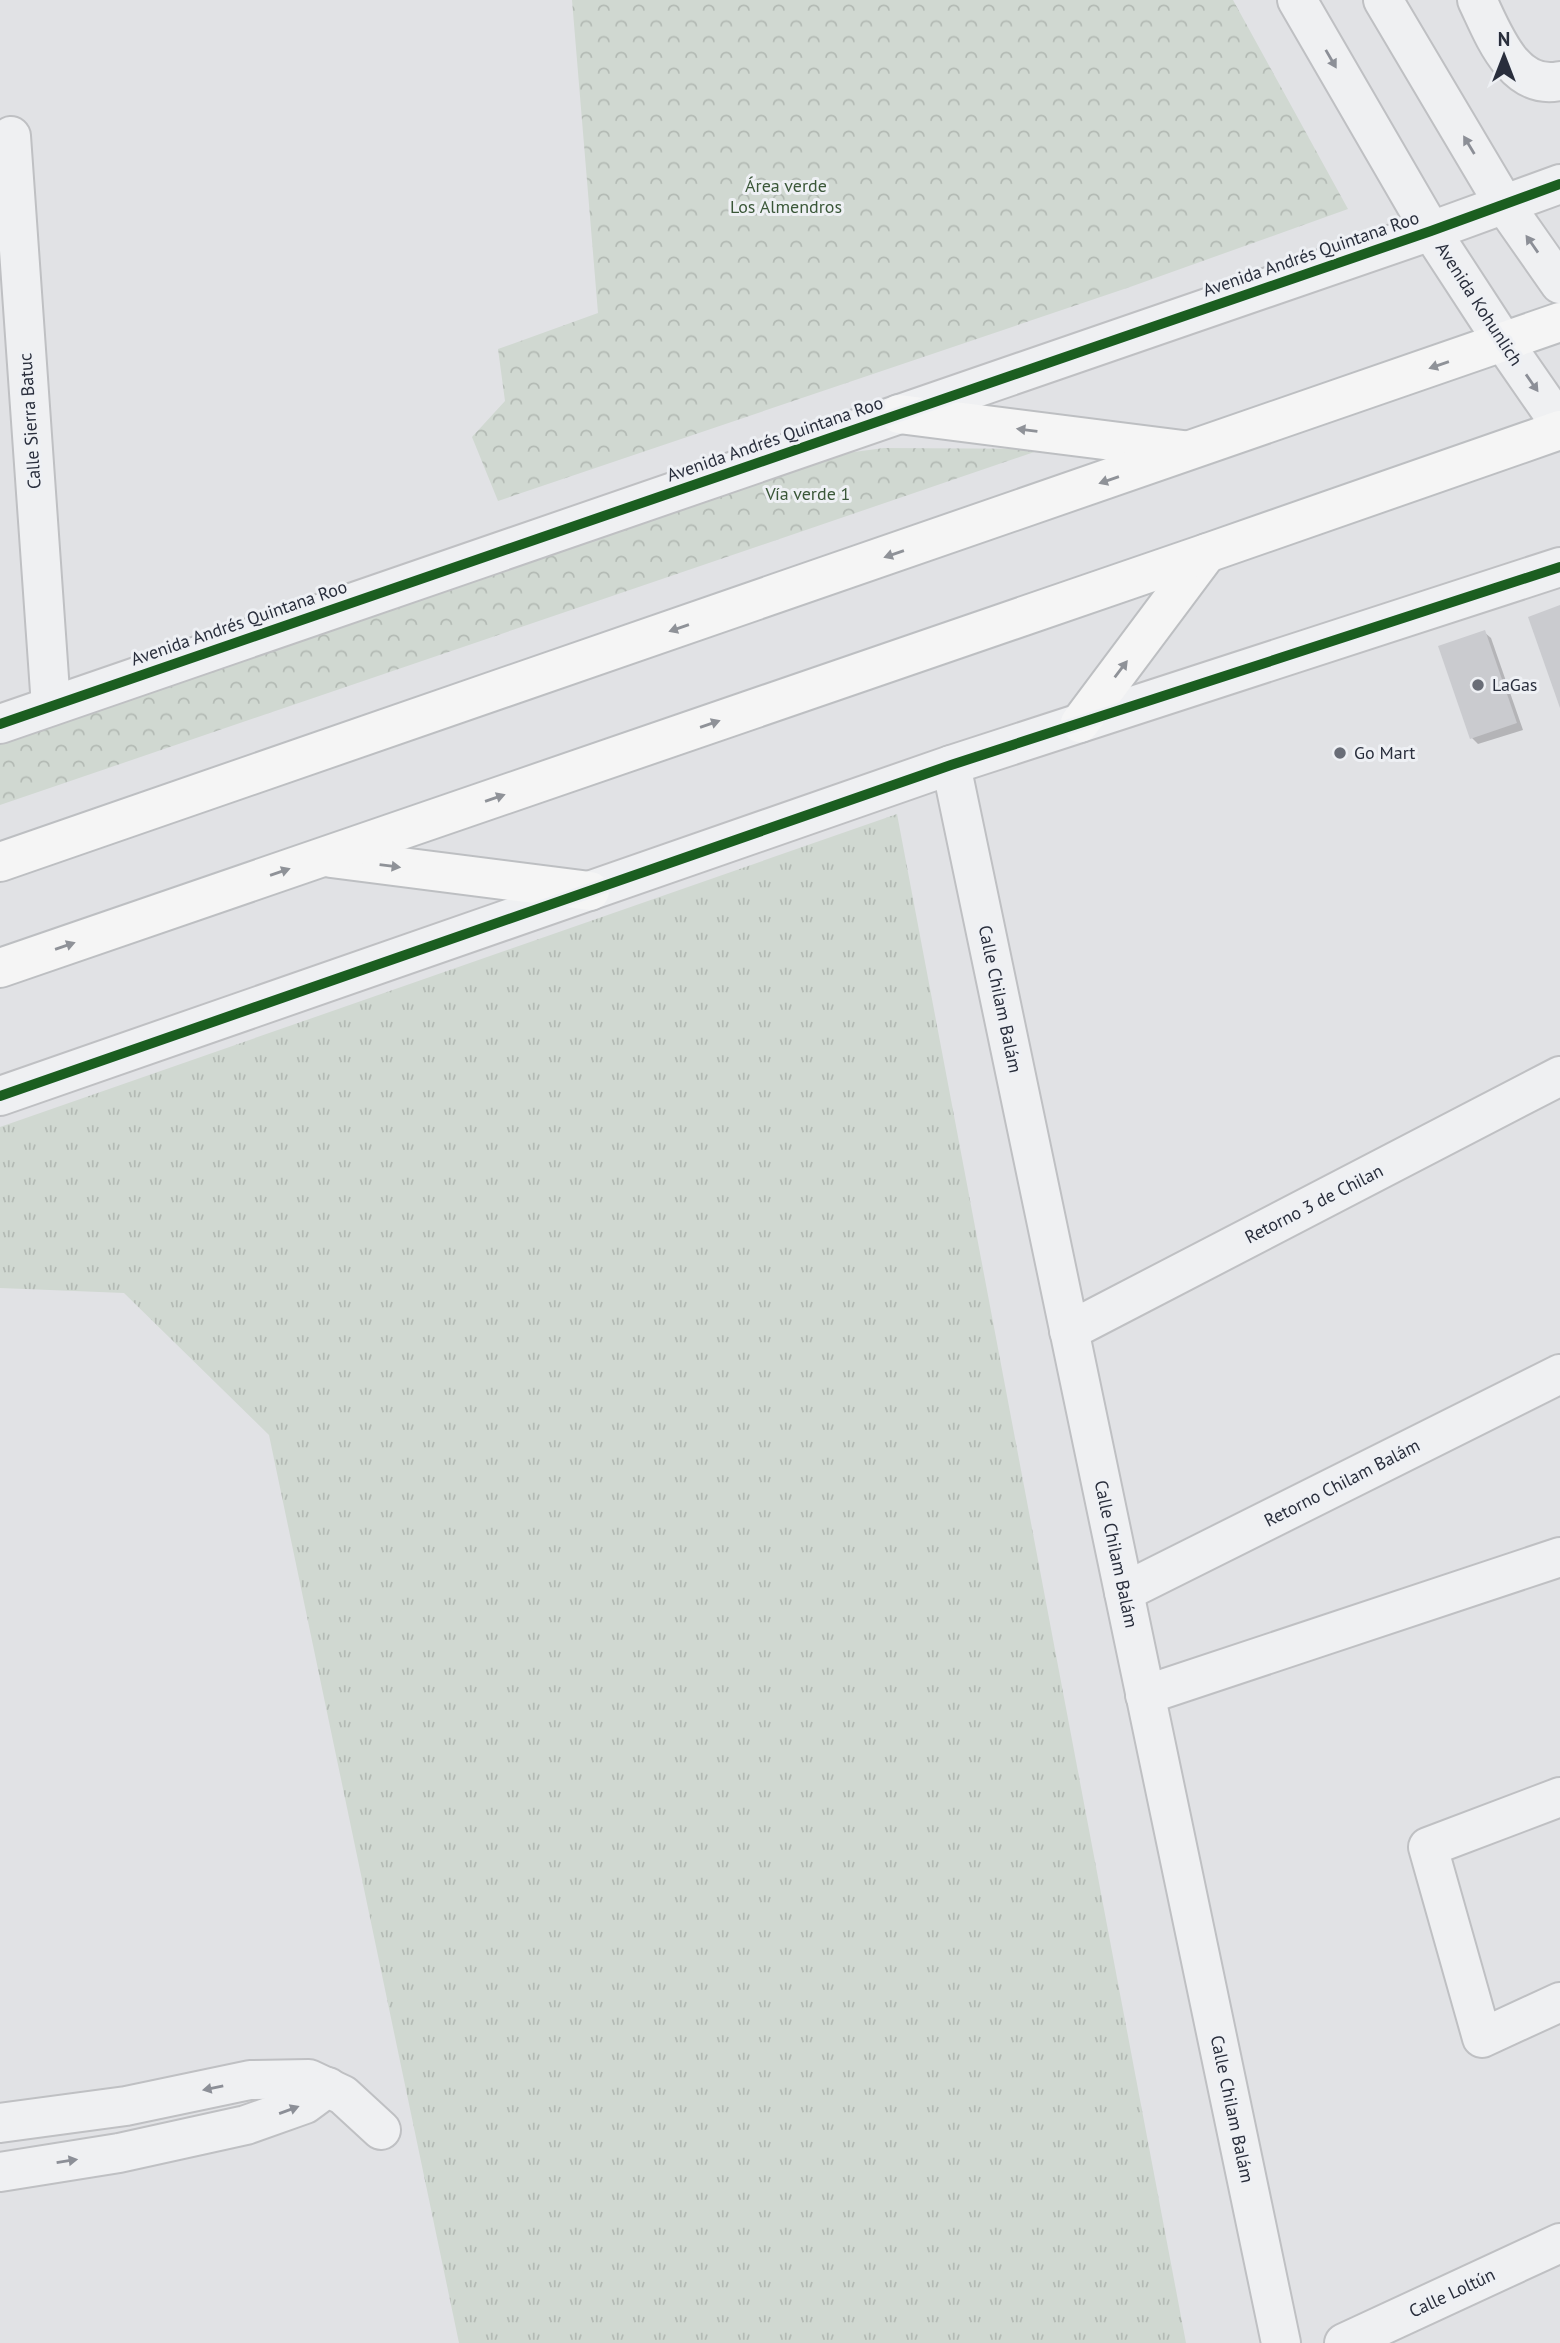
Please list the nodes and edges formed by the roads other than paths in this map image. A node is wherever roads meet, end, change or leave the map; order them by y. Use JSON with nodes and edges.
{"nodes":[{"id":1,"x":1297,"y":0,"type":"edge"},
{"id":2,"x":1383,"y":0,"type":"edge"},
{"id":3,"x":1477,"y":0,"type":"edge"},
{"id":4,"x":1560,"y":81,"type":"edge"},
{"id":5,"x":11,"y":136,"type":"dead end"},
{"id":6,"x":1560,"y":184,"type":"edge"},
{"id":7,"x":1504,"y":204,"type":"junction"},
{"id":8,"x":1431,"y":231,"type":"junction"},
{"id":9,"x":1560,"y":284,"type":"edge"},
{"id":10,"x":1560,"y":322,"type":"edge"},
{"id":11,"x":1504,"y":343,"type":"junction"},
{"id":12,"x":899,"y":414,"type":"junction"},
{"id":13,"x":1560,"y":424,"type":"edge"},
{"id":14,"x":1560,"y":430,"type":"edge"},
{"id":15,"x":1192,"y":451,"type":"junction"},
{"id":16,"x":1207,"y":554,"type":"junction"},
{"id":17,"x":1560,"y":567,"type":"edge"},
{"id":18,"x":51,"y":706,"type":"junction"},
{"id":19,"x":1080,"y":723,"type":"junction"},
{"id":20,"x":0,"y":724,"type":"edge"},
{"id":21,"x":951,"y":765,"type":"junction"},
{"id":22,"x":323,"y":857,"type":"junction"},
{"id":23,"x":0,"y":862,"type":"edge"},
{"id":24,"x":590,"y":891,"type":"junction"},
{"id":25,"x":0,"y":968,"type":"edge"},
{"id":26,"x":1560,"y":1076,"type":"edge"},
{"id":27,"x":0,"y":1096,"type":"edge"},
{"id":28,"x":1069,"y":1331,"type":"junction"},
{"id":29,"x":1560,"y":1374,"type":"edge"},
{"id":30,"x":1560,"y":1557,"type":"edge"},
{"id":31,"x":1124,"y":1592,"type":"junction"},
{"id":32,"x":1145,"y":1695,"type":"junction"},
{"id":33,"x":1560,"y":1797,"type":"edge"},
{"id":34,"x":1560,"y":2002,"type":"edge"},
{"id":35,"x":328,"y":2087,"type":"junction"},
{"id":36,"x":0,"y":2123,"type":"edge"},
{"id":37,"x":381,"y":2130,"type":"dead end"},
{"id":38,"x":0,"y":2172,"type":"edge"},
{"id":39,"x":1560,"y":2243,"type":"edge"},
{"id":40,"x":1281,"y":2343,"type":"edge"},
{"id":41,"x":1344,"y":2343,"type":"edge"}],
"edges":[{"from":1,"to":8,"type":"street","name":"Avenida Kohunlich","one_way":true},
{"from":7,"to":2,"type":"street","one_way":true},
{"from":3,"to":4,"type":"street"},
{"from":5,"to":18,"type":"street","name":"Calle Sierra Batuc"},
{"from":6,"to":7,"type":"street","name":"Avenida Andrés Quintana Roo"},
{"from":7,"to":8,"type":"street","name":"Avenida Andrés Quintana Roo"},
{"from":9,"to":7,"type":"street","one_way":true},
{"from":8,"to":11,"type":"street","name":"Avenida Kohunlich"},
{"from":8,"to":12,"type":"street","name":"Avenida Andrés Quintana Roo"},
{"from":10,"to":11,"type":"main road"},
{"from":11,"to":13,"type":"street","name":"Avenida Kohunlich","one_way":true},
{"from":11,"to":15,"type":"main road","one_way":true},
{"from":15,"to":12,"type":"main road","one_way":true},
{"from":12,"to":18,"type":"street","name":"Avenida Andrés Quintana Roo"},
{"from":14,"to":16,"type":"main road"},
{"from":15,"to":23,"type":"main road","one_way":true},
{"from":19,"to":16,"type":"main road","one_way":true},
{"from":22,"to":16,"type":"main road","one_way":true},
{"from":17,"to":19,"type":"street"},
{"from":18,"to":20,"type":"street","name":"Avenida Andrés Quintana Roo"},
{"from":19,"to":21,"type":"street"},
{"from":21,"to":24,"type":"street"},
{"from":21,"to":28,"type":"street","name":"Calle Chilam Balám"},
{"from":22,"to":24,"type":"main road","one_way":true},
{"from":25,"to":22,"type":"main road","one_way":true},
{"from":24,"to":27,"type":"street"},
{"from":26,"to":28,"type":"street","name":"Retorno 3 de Chilan"},
{"from":28,"to":31,"type":"street","name":"Calle Chilam Balám"},
{"from":29,"to":31,"type":"street","name":"Retorno Chilam Balám"},
{"from":30,"to":32,"type":"street"},
{"from":31,"to":32,"type":"street","name":"Calle Chilam Balám"},
{"from":32,"to":40,"type":"street","name":"Calle Chilam Balám"},
{"from":33,"to":34,"type":"street"},
{"from":35,"to":36,"type":"street","one_way":true},
{"from":35,"to":37,"type":"street"},
{"from":38,"to":35,"type":"street","one_way":true},
{"from":39,"to":41,"type":"street","name":"Calle Loltún"}]}
